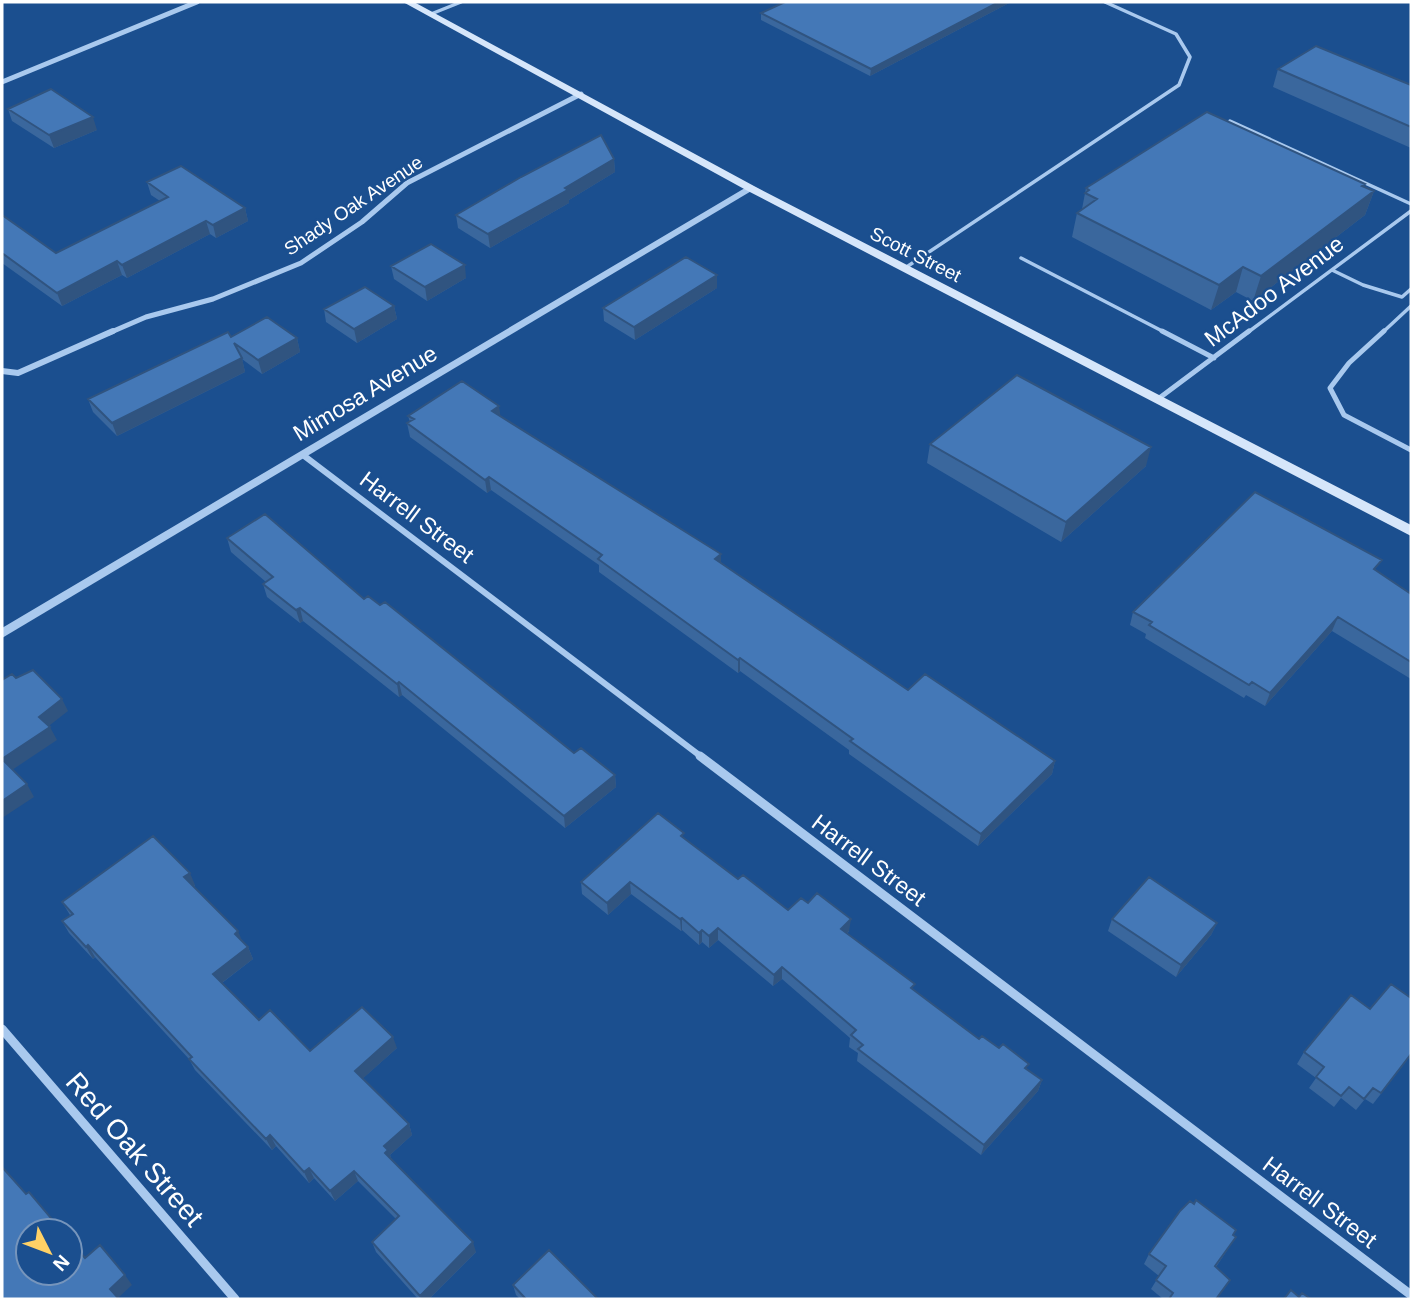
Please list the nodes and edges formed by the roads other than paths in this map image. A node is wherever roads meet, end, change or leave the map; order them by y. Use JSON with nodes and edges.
{"nodes":[{"id":1,"x":197,"y":2,"type":"edge"},
{"id":2,"x":408,"y":2,"type":"edge"},
{"id":3,"x":461,"y":2,"type":"edge"},
{"id":4,"x":1105,"y":2,"type":"edge"},
{"id":5,"x":431,"y":15,"type":"junction"},
{"id":6,"x":2,"y":82,"type":"edge"},
{"id":7,"x":581,"y":94,"type":"junction"},
{"id":8,"x":1230,"y":121,"type":"edge"},
{"id":9,"x":750,"y":188,"type":"junction"},
{"id":10,"x":1411,"y":204,"type":"edge"},
{"id":11,"x":1411,"y":211,"type":"edge"},
{"id":12,"x":1021,"y":258,"type":"dead end"},
{"id":13,"x":905,"y":268,"type":"junction"},
{"id":14,"x":1332,"y":270,"type":"junction"},
{"id":15,"x":1411,"y":290,"type":"edge"},
{"id":16,"x":1411,"y":306,"type":"edge"},
{"id":17,"x":1214,"y":358,"type":"junction"},
{"id":18,"x":2,"y":370,"type":"edge"},
{"id":19,"x":1158,"y":399,"type":"junction"},
{"id":20,"x":1411,"y":450,"type":"edge"},
{"id":21,"x":303,"y":455,"type":"junction"},
{"id":22,"x":1411,"y":531,"type":"edge"},
{"id":23,"x":2,"y":634,"type":"edge"},
{"id":24,"x":2,"y":1029,"type":"edge"},
{"id":25,"x":1411,"y":1295,"type":"edge"},
{"id":26,"x":235,"y":1299,"type":"edge"}],
"edges":[{"from":1,"to":6,"type":"street"},
{"from":2,"to":5,"type":"main road","name":"Scott Street"},
{"from":3,"to":5,"type":"lane"},
{"from":4,"to":13,"type":"lane"},
{"from":5,"to":7,"type":"main road","name":"Scott Street"},
{"from":7,"to":9,"type":"main road","name":"Scott Street"},
{"from":7,"to":18,"type":"street","name":"Shady Oak Avenue"},
{"from":8,"to":10,"type":"lane"},
{"from":9,"to":13,"type":"main road","name":"Scott Street"},
{"from":9,"to":21,"type":"street","name":"Mimosa Avenue"},
{"from":11,"to":14,"type":"lane","name":"McAdoo Avenue"},
{"from":12,"to":17,"type":"lane"},
{"from":13,"to":19,"type":"main road","name":"Scott Street"},
{"from":14,"to":15,"type":"lane"},
{"from":14,"to":17,"type":"lane","name":"McAdoo Avenue"},
{"from":16,"to":20,"type":"lane"},
{"from":17,"to":19,"type":"lane","name":"McAdoo Avenue"},
{"from":19,"to":22,"type":"main road","name":"Scott Street"},
{"from":21,"to":23,"type":"street","name":"Mimosa Avenue"},
{"from":21,"to":25,"type":"street","name":"Harrell Street"},
{"from":24,"to":26,"type":"street","name":"Red Oak Street"}]}
